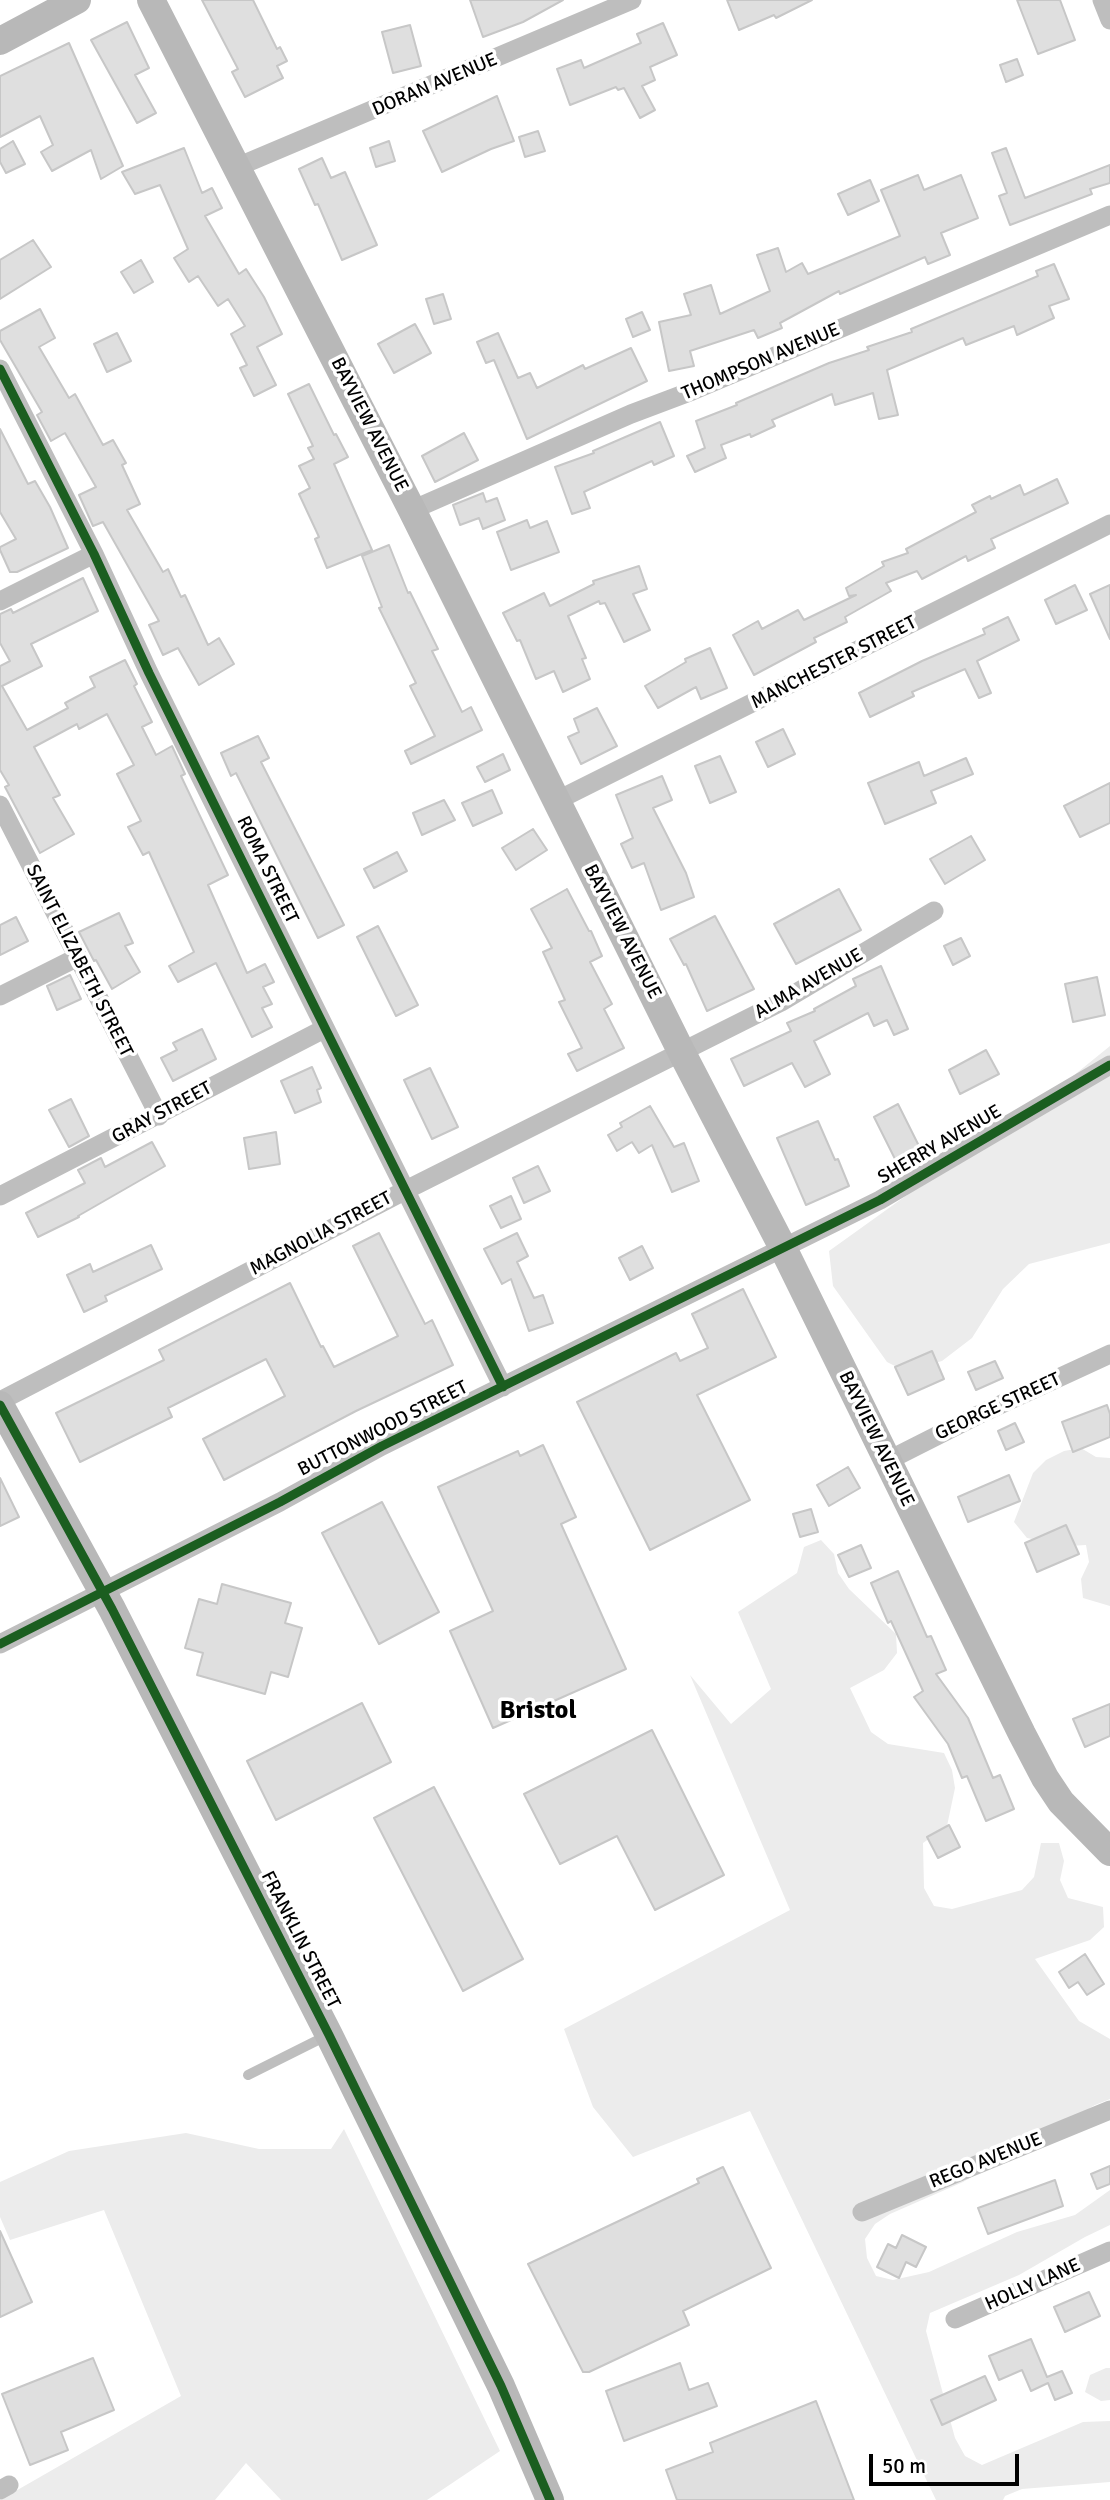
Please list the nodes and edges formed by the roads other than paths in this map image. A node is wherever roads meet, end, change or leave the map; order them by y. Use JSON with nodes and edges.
{"nodes":[{"id":1,"x":77,"y":0,"type":"edge"},
{"id":2,"x":150,"y":0,"type":"edge"},
{"id":3,"x":632,"y":0,"type":"edge"},
{"id":4,"x":1102,"y":0,"type":"edge"},
{"id":5,"x":1110,"y":20,"type":"edge"},
{"id":6,"x":0,"y":41,"type":"edge"},
{"id":7,"x":237,"y":167,"type":"junction"},
{"id":8,"x":1110,"y":215,"type":"edge"},
{"id":9,"x":0,"y":369,"type":"edge"},
{"id":10,"x":412,"y":510,"type":"junction"},
{"id":11,"x":1110,"y":523,"type":"edge"},
{"id":12,"x":94,"y":554,"type":"junction"},
{"id":13,"x":0,"y":601,"type":"edge"},
{"id":14,"x":556,"y":802,"type":"junction"},
{"id":15,"x":0,"y":805,"type":"edge"},
{"id":16,"x":934,"y":911,"type":"dead end"},
{"id":17,"x":76,"y":958,"type":"junction"},
{"id":18,"x":0,"y":996,"type":"edge"},
{"id":19,"x":324,"y":1029,"type":"junction"},
{"id":20,"x":682,"y":1053,"type":"junction"},
{"id":21,"x":1110,"y":1065,"type":"edge"},
{"id":22,"x":159,"y":1116,"type":"junction"},
{"id":23,"x":406,"y":1190,"type":"junction"},
{"id":24,"x":0,"y":1196,"type":"edge"},
{"id":25,"x":783,"y":1248,"type":"junction"},
{"id":26,"x":1110,"y":1354,"type":"edge"},
{"id":27,"x":503,"y":1387,"type":"junction"},
{"id":28,"x":0,"y":1403,"type":"edge"},
{"id":29,"x":887,"y":1461,"type":"junction"},
{"id":30,"x":102,"y":1593,"type":"junction"},
{"id":31,"x":0,"y":1644,"type":"edge"},
{"id":32,"x":1110,"y":1852,"type":"edge"},
{"id":33,"x":329,"y":2035,"type":"junction"},
{"id":34,"x":248,"y":2075,"type":"dead end"},
{"id":35,"x":1110,"y":2110,"type":"edge"},
{"id":36,"x":862,"y":2212,"type":"dead end"},
{"id":37,"x":1110,"y":2251,"type":"edge"},
{"id":38,"x":955,"y":2319,"type":"dead end"},
{"id":39,"x":550,"y":2500,"type":"edge"}],
"edges":[{"from":1,"to":6,"type":"main road"},
{"from":2,"to":7,"type":"main road","name":"BAYVIEW AVENUE"},
{"from":3,"to":7,"type":"street","name":"DORAN AVENUE"},
{"from":4,"to":5,"type":"street"},
{"from":7,"to":10,"type":"main road","name":"BAYVIEW AVENUE"},
{"from":8,"to":10,"type":"street","name":"THOMPSON AVENUE"},
{"from":9,"to":12,"type":"street","name":"ROMA STREET"},
{"from":10,"to":14,"type":"main road","name":"BAYVIEW AVENUE"},
{"from":11,"to":14,"type":"street","name":"MANCHESTER STREET"},
{"from":12,"to":13,"type":"street"},
{"from":12,"to":19,"type":"street","name":"ROMA STREET"},
{"from":14,"to":20,"type":"main road","name":"BAYVIEW AVENUE"},
{"from":15,"to":17,"type":"street","name":"SAINT ELIZABETH STREET"},
{"from":16,"to":20,"type":"street","name":"ALMA AVENUE"},
{"from":17,"to":18,"type":"street"},
{"from":17,"to":22,"type":"street","name":"SAINT ELIZABETH STREET"},
{"from":19,"to":22,"type":"street","name":"GRAY STREET"},
{"from":19,"to":23,"type":"street","name":"ROMA STREET"},
{"from":20,"to":23,"type":"street","name":"MAGNOLIA STREET"},
{"from":20,"to":25,"type":"main road","name":"BAYVIEW AVENUE"},
{"from":21,"to":25,"type":"street","name":"SHERRY AVENUE"},
{"from":22,"to":24,"type":"street","name":"GRAY STREET"},
{"from":23,"to":27,"type":"street","name":"ROMA STREET"},
{"from":23,"to":28,"type":"street","name":"MAGNOLIA STREET"},
{"from":25,"to":27,"type":"street","name":"BUTTONWOOD STREET"},
{"from":25,"to":29,"type":"main road","name":"BAYVIEW AVENUE"},
{"from":26,"to":29,"type":"street","name":"GEORGE STREET"},
{"from":27,"to":30,"type":"street","name":"BUTTONWOOD STREET"},
{"from":28,"to":30,"type":"main road","name":"FRANKLIN STREET"},
{"from":29,"to":32,"type":"main road","name":"BAYVIEW AVENUE"},
{"from":30,"to":31,"type":"street","name":"BUTTONWOOD STREET"},
{"from":30,"to":33,"type":"main road","name":"FRANKLIN STREET"},
{"from":33,"to":34,"type":"lane"},
{"from":33,"to":39,"type":"main road","name":"FRANKLIN STREET"},
{"from":35,"to":36,"type":"street","name":"REGO AVENUE"},
{"from":37,"to":38,"type":"street","name":"HOLLY LANE"}]}
